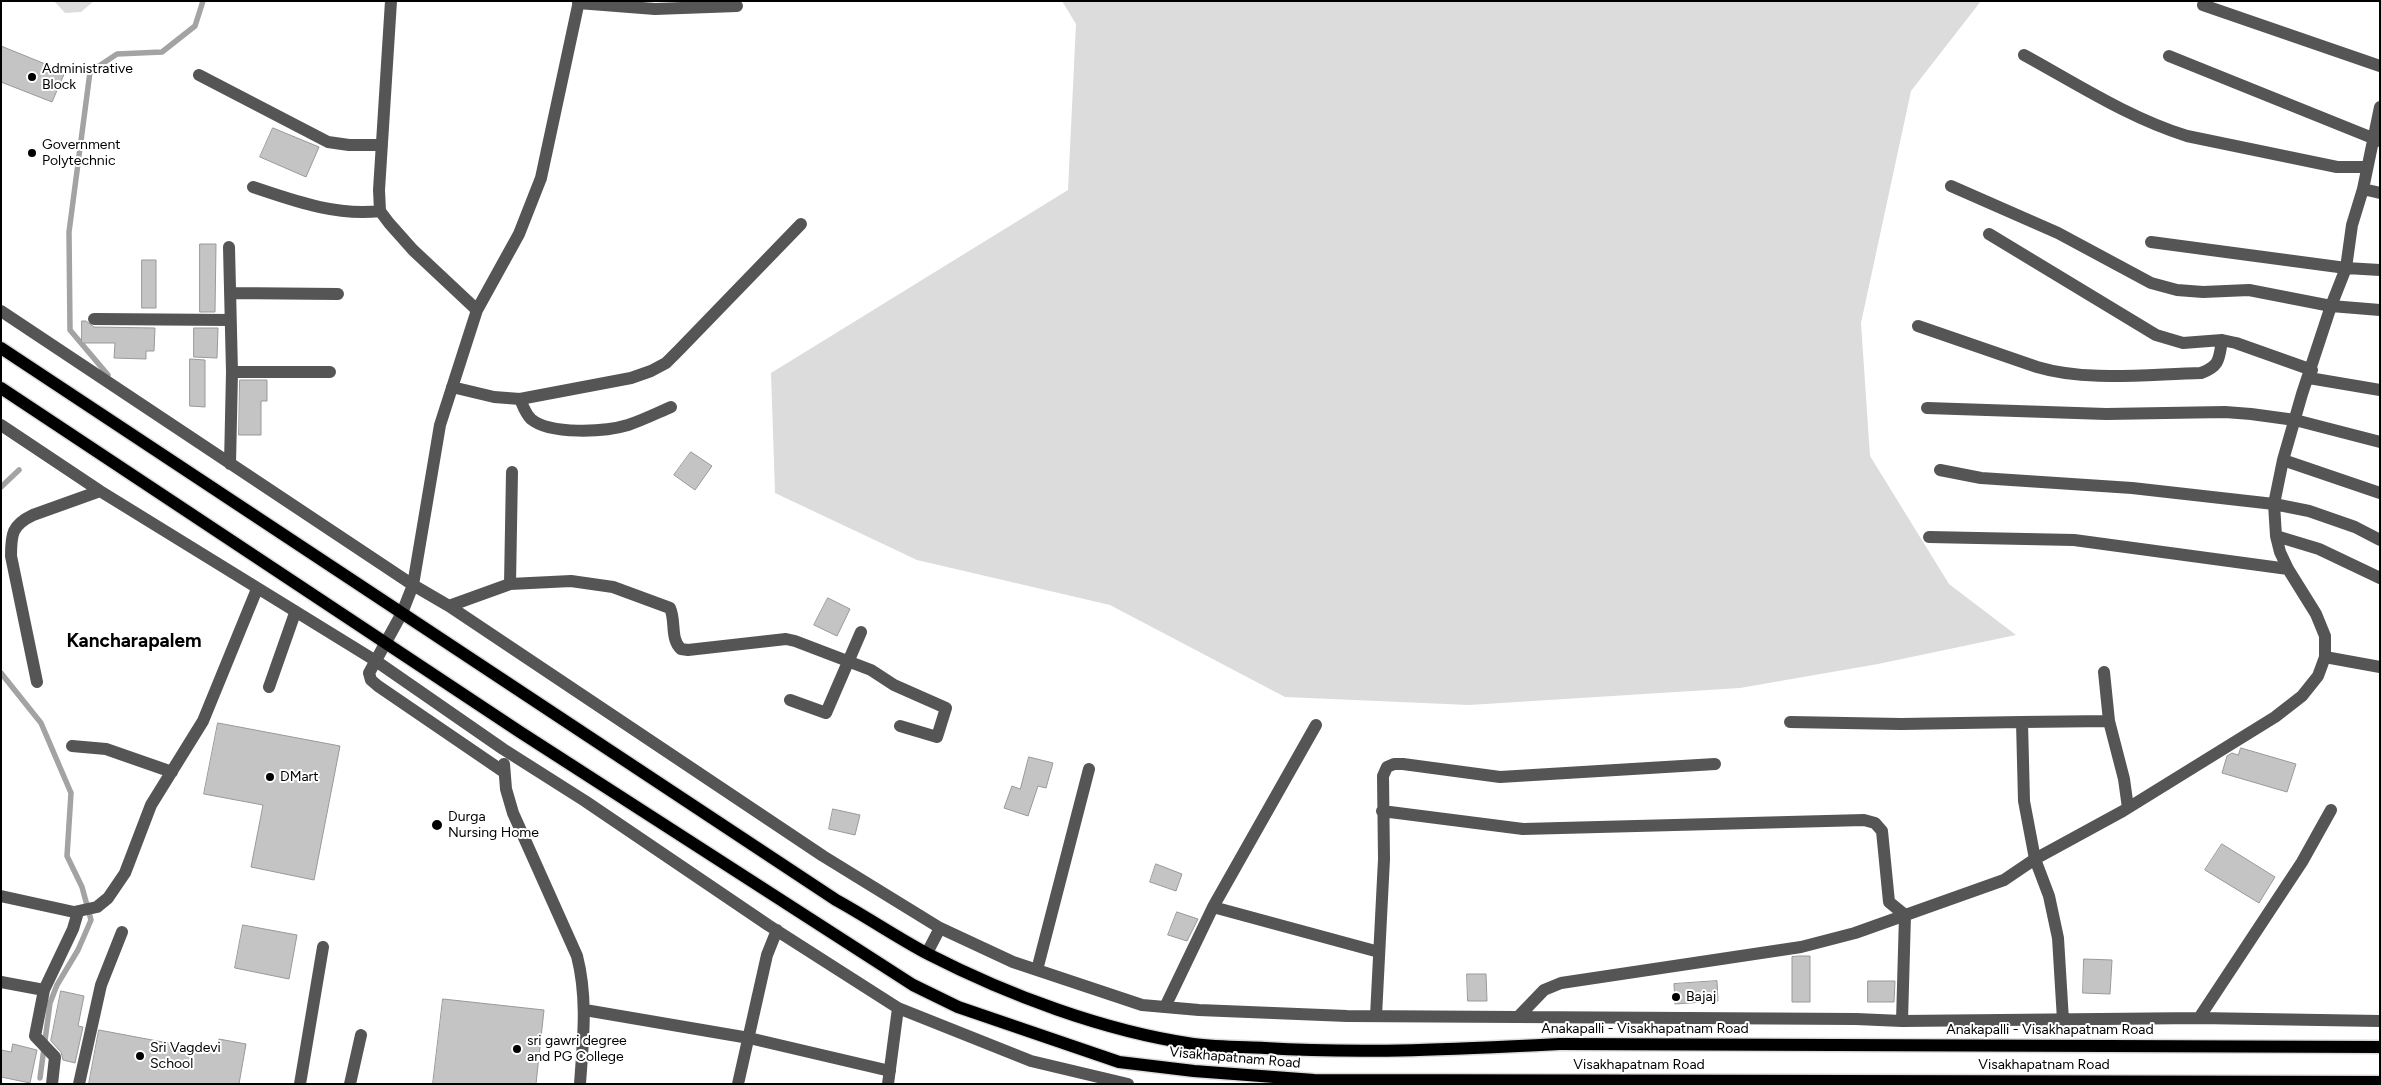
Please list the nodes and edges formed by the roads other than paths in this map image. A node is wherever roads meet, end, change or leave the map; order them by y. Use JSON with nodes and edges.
{"nodes":[{"id":1,"x":391,"y":1,"type":"edge"},
{"id":2,"x":579,"y":2,"type":"edge"},
{"id":3,"x":2203,"y":5,"type":"dead end"},
{"id":4,"x":736,"y":6,"type":"dead end"},
{"id":5,"x":2024,"y":55,"type":"dead end"},
{"id":6,"x":2169,"y":56,"type":"dead end"},
{"id":7,"x":2380,"y":66,"type":"edge"},
{"id":8,"x":199,"y":75,"type":"dead end"},
{"id":9,"x":2380,"y":107,"type":"edge"},
{"id":10,"x":2376,"y":140,"type":"edge"},
{"id":11,"x":382,"y":145,"type":"junction"},
{"id":12,"x":2367,"y":167,"type":"junction"},
{"id":13,"x":1951,"y":186,"type":"dead end"},
{"id":14,"x":253,"y":187,"type":"dead end"},
{"id":15,"x":2363,"y":189,"type":"junction"},
{"id":16,"x":2380,"y":193,"type":"edge"},
{"id":17,"x":380,"y":211,"type":"junction"},
{"id":18,"x":800,"y":224,"type":"dead end"},
{"id":19,"x":1989,"y":234,"type":"dead end"},
{"id":20,"x":2151,"y":242,"type":"dead end"},
{"id":21,"x":229,"y":247,"type":"dead end"},
{"id":22,"x":2346,"y":268,"type":"junction"},
{"id":23,"x":2380,"y":270,"type":"edge"},
{"id":24,"x":230,"y":293,"type":"junction"},
{"id":25,"x":338,"y":294,"type":"dead end"},
{"id":26,"x":2331,"y":306,"type":"junction"},
{"id":27,"x":476,"y":310,"type":"junction"},
{"id":28,"x":2380,"y":310,"type":"edge"},
{"id":29,"x":1,"y":311,"type":"edge"},
{"id":30,"x":94,"y":319,"type":"dead end"},
{"id":31,"x":230,"y":320,"type":"junction"},
{"id":32,"x":1918,"y":326,"type":"dead end"},
{"id":33,"x":2222,"y":340,"type":"junction"},
{"id":34,"x":1,"y":348,"type":"edge"},
{"id":35,"x":232,"y":372,"type":"junction"},
{"id":36,"x":330,"y":372,"type":"dead end"},
{"id":37,"x":2310,"y":374,"type":"junction"},
{"id":38,"x":1,"y":388,"type":"edge"},
{"id":39,"x":452,"y":388,"type":"junction"},
{"id":40,"x":2380,"y":390,"type":"edge"},
{"id":41,"x":520,"y":399,"type":"junction"},
{"id":42,"x":671,"y":407,"type":"dead end"},
{"id":43,"x":1927,"y":408,"type":"dead end"},
{"id":44,"x":2295,"y":420,"type":"junction"},
{"id":45,"x":1,"y":425,"type":"edge"},
{"id":46,"x":2380,"y":442,"type":"edge"},
{"id":47,"x":2283,"y":460,"type":"junction"},
{"id":48,"x":230,"y":464,"type":"junction"},
{"id":49,"x":1940,"y":470,"type":"dead end"},
{"id":50,"x":512,"y":472,"type":"dead end"},
{"id":51,"x":100,"y":491,"type":"junction"},
{"id":52,"x":2380,"y":493,"type":"edge"},
{"id":53,"x":2274,"y":504,"type":"junction"},
{"id":54,"x":2276,"y":536,"type":"junction"},
{"id":55,"x":1929,"y":537,"type":"dead end"},
{"id":56,"x":2380,"y":540,"type":"edge"},
{"id":57,"x":2288,"y":569,"type":"junction"},
{"id":58,"x":2380,"y":578,"type":"edge"},
{"id":59,"x":510,"y":584,"type":"junction"},
{"id":60,"x":413,"y":585,"type":"junction"},
{"id":61,"x":257,"y":589,"type":"junction"},
{"id":62,"x":449,"y":606,"type":"junction"},
{"id":63,"x":296,"y":613,"type":"junction"},
{"id":64,"x":402,"y":613,"type":"junction"},
{"id":65,"x":861,"y":632,"type":"dead end"},
{"id":66,"x":386,"y":643,"type":"junction"},
{"id":67,"x":2325,"y":657,"type":"junction"},
{"id":68,"x":376,"y":661,"type":"junction"},
{"id":69,"x":848,"y":662,"type":"junction"},
{"id":70,"x":2380,"y":667,"type":"edge"},
{"id":71,"x":2104,"y":672,"type":"dead end"},
{"id":72,"x":37,"y":682,"type":"dead end"},
{"id":73,"x":268,"y":687,"type":"dead end"},
{"id":74,"x":790,"y":700,"type":"dead end"},
{"id":75,"x":2108,"y":721,"type":"junction"},
{"id":76,"x":1790,"y":722,"type":"dead end"},
{"id":77,"x":2022,"y":722,"type":"junction"},
{"id":78,"x":1316,"y":725,"type":"dead end"},
{"id":79,"x":900,"y":726,"type":"dead end"},
{"id":80,"x":72,"y":746,"type":"dead end"},
{"id":81,"x":503,"y":750,"type":"junction"},
{"id":82,"x":1715,"y":764,"type":"dead end"},
{"id":83,"x":1089,"y":769,"type":"dead end"},
{"id":84,"x":172,"y":772,"type":"junction"},
{"id":85,"x":504,"y":772,"type":"junction"},
{"id":86,"x":2128,"y":808,"type":"junction"},
{"id":87,"x":2332,"y":810,"type":"dead end"},
{"id":88,"x":1382,"y":811,"type":"junction"},
{"id":89,"x":2035,"y":859,"type":"junction"},
{"id":90,"x":1,"y":896,"type":"edge"},
{"id":91,"x":1213,"y":907,"type":"junction"},
{"id":92,"x":80,"y":912,"type":"junction"},
{"id":93,"x":1905,"y":915,"type":"junction"},
{"id":94,"x":940,"y":928,"type":"junction"},
{"id":95,"x":777,"y":930,"type":"junction"},
{"id":96,"x":122,"y":932,"type":"dead end"},
{"id":97,"x":323,"y":946,"type":"dead end"},
{"id":98,"x":1379,"y":952,"type":"junction"},
{"id":99,"x":927,"y":953,"type":"junction"},
{"id":100,"x":1037,"y":970,"type":"junction"},
{"id":101,"x":1,"y":982,"type":"edge"},
{"id":102,"x":44,"y":990,"type":"junction"},
{"id":103,"x":1165,"y":1007,"type":"junction"},
{"id":104,"x":898,"y":1008,"type":"junction"},
{"id":105,"x":585,"y":1010,"type":"junction"},
{"id":106,"x":1376,"y":1016,"type":"junction"},
{"id":107,"x":1518,"y":1017,"type":"junction"},
{"id":108,"x":2199,"y":1018,"type":"junction"},
{"id":109,"x":2063,"y":1020,"type":"junction"},
{"id":110,"x":1902,"y":1021,"type":"junction"},
{"id":111,"x":2380,"y":1021,"type":"edge"},
{"id":112,"x":361,"y":1036,"type":"dead end"},
{"id":113,"x":749,"y":1038,"type":"junction"},
{"id":114,"x":2380,"y":1048,"type":"edge"},
{"id":115,"x":889,"y":1078,"type":"edge"},
{"id":116,"x":1082,"y":1078,"type":"edge"},
{"id":117,"x":2380,"y":1082,"type":"edge"},
{"id":118,"x":52,"y":1084,"type":"edge"},
{"id":119,"x":79,"y":1084,"type":"edge"},
{"id":120,"x":300,"y":1084,"type":"edge"},
{"id":121,"x":350,"y":1084,"type":"edge"},
{"id":122,"x":580,"y":1084,"type":"edge"},
{"id":123,"x":738,"y":1084,"type":"edge"},
{"id":124,"x":1128,"y":1084,"type":"edge"}],
"edges":[{"from":1,"to":11,"type":"street"},
{"from":2,"to":4,"type":"street"},
{"from":2,"to":27,"type":"street"},
{"from":3,"to":7,"type":"street"},
{"from":5,"to":12,"type":"street"},
{"from":6,"to":10,"type":"street"},
{"from":8,"to":11,"type":"street"},
{"from":9,"to":10,"type":"street"},
{"from":10,"to":12,"type":"street"},
{"from":11,"to":17,"type":"street"},
{"from":12,"to":15,"type":"street"},
{"from":13,"to":26,"type":"street"},
{"from":14,"to":17,"type":"street"},
{"from":15,"to":16,"type":"street"},
{"from":15,"to":22,"type":"street"},
{"from":17,"to":27,"type":"street"},
{"from":18,"to":41,"type":"street"},
{"from":19,"to":33,"type":"street"},
{"from":20,"to":22,"type":"street"},
{"from":21,"to":24,"type":"street"},
{"from":22,"to":23,"type":"street"},
{"from":22,"to":26,"type":"street"},
{"from":24,"to":25,"type":"street"},
{"from":24,"to":31,"type":"street"},
{"from":26,"to":28,"type":"street"},
{"from":26,"to":37,"type":"street"},
{"from":27,"to":39,"type":"street"},
{"from":29,"to":48,"type":"street"},
{"from":30,"to":31,"type":"street"},
{"from":31,"to":35,"type":"street"},
{"from":32,"to":33,"type":"street"},
{"from":33,"to":37,"type":"street"},
{"from":34,"to":64,"type":"main road","name":"Anakapalli - Visakhapatnam Road"},
{"from":35,"to":36,"type":"street"},
{"from":35,"to":48,"type":"street"},
{"from":37,"to":40,"type":"street"},
{"from":37,"to":44,"type":"street"},
{"from":38,"to":66,"type":"main road","name":"Visakhapatnam Road"},
{"from":39,"to":41,"type":"street"},
{"from":39,"to":60,"type":"street"},
{"from":41,"to":42,"type":"street"},
{"from":43,"to":44,"type":"street"},
{"from":44,"to":46,"type":"street"},
{"from":44,"to":47,"type":"street"},
{"from":45,"to":51,"type":"street"},
{"from":47,"to":52,"type":"street"},
{"from":47,"to":53,"type":"street"},
{"from":48,"to":60,"type":"street"},
{"from":49,"to":53,"type":"street"},
{"from":50,"to":59,"type":"street"},
{"from":51,"to":61,"type":"street"},
{"from":51,"to":72,"type":"street"},
{"from":53,"to":54,"type":"street"},
{"from":53,"to":56,"type":"street"},
{"from":54,"to":57,"type":"street"},
{"from":54,"to":58,"type":"street"},
{"from":55,"to":57,"type":"street"},
{"from":57,"to":67,"type":"street"},
{"from":59,"to":62,"type":"street"},
{"from":59,"to":69,"type":"street"},
{"from":60,"to":62,"type":"street"},
{"from":60,"to":64,"type":"street"},
{"from":61,"to":63,"type":"street"},
{"from":61,"to":84,"type":"street"},
{"from":62,"to":94,"type":"street"},
{"from":63,"to":68,"type":"street"},
{"from":63,"to":73,"type":"street"},
{"from":64,"to":66,"type":"street"},
{"from":64,"to":99,"type":"main road","name":"Anakapalli - Visakhapatnam Road"},
{"from":65,"to":69,"type":"street"},
{"from":66,"to":68,"type":"street"},
{"from":66,"to":117,"type":"main road","name":"Visakhapatnam Road"},
{"from":67,"to":70,"type":"street"},
{"from":67,"to":86,"type":"street"},
{"from":68,"to":81,"type":"street"},
{"from":68,"to":85,"type":"street"},
{"from":69,"to":74,"type":"street"},
{"from":69,"to":79,"type":"street"},
{"from":71,"to":75,"type":"street"},
{"from":75,"to":77,"type":"street"},
{"from":75,"to":86,"type":"street"},
{"from":76,"to":77,"type":"street"},
{"from":77,"to":89,"type":"street"},
{"from":78,"to":91,"type":"street"},
{"from":80,"to":84,"type":"street"},
{"from":81,"to":85,"type":"street"},
{"from":81,"to":95,"type":"street"},
{"from":82,"to":88,"type":"street"},
{"from":83,"to":100,"type":"street"},
{"from":84,"to":92,"type":"street"},
{"from":85,"to":105,"type":"street"},
{"from":86,"to":89,"type":"street"},
{"from":87,"to":108,"type":"street"},
{"from":88,"to":93,"type":"street"},
{"from":88,"to":98,"type":"street"},
{"from":89,"to":93,"type":"street"},
{"from":89,"to":109,"type":"street"},
{"from":90,"to":92,"type":"street"},
{"from":91,"to":98,"type":"street"},
{"from":91,"to":103,"type":"street"},
{"from":92,"to":102,"type":"street"},
{"from":93,"to":107,"type":"street"},
{"from":93,"to":110,"type":"street"},
{"from":94,"to":99,"type":"street"},
{"from":94,"to":100,"type":"street"},
{"from":95,"to":104,"type":"street"},
{"from":95,"to":113,"type":"street"},
{"from":96,"to":119,"type":"street"},
{"from":97,"to":120,"type":"street"},
{"from":98,"to":106,"type":"street"},
{"from":99,"to":114,"type":"main road","name":"Anakapalli - Visakhapatnam Road"},
{"from":100,"to":103,"type":"street"},
{"from":101,"to":102,"type":"street"},
{"from":102,"to":118,"type":"street"},
{"from":103,"to":106,"type":"street"},
{"from":104,"to":115,"type":"street"},
{"from":104,"to":116,"type":"street"},
{"from":105,"to":113,"type":"street"},
{"from":105,"to":122,"type":"street"},
{"from":106,"to":107,"type":"street"},
{"from":107,"to":110,"type":"street"},
{"from":108,"to":109,"type":"street"},
{"from":108,"to":111,"type":"street"},
{"from":109,"to":110,"type":"street"},
{"from":112,"to":121,"type":"street"},
{"from":113,"to":115,"type":"street"},
{"from":113,"to":123,"type":"street"},
{"from":116,"to":124,"type":"street"}]}
